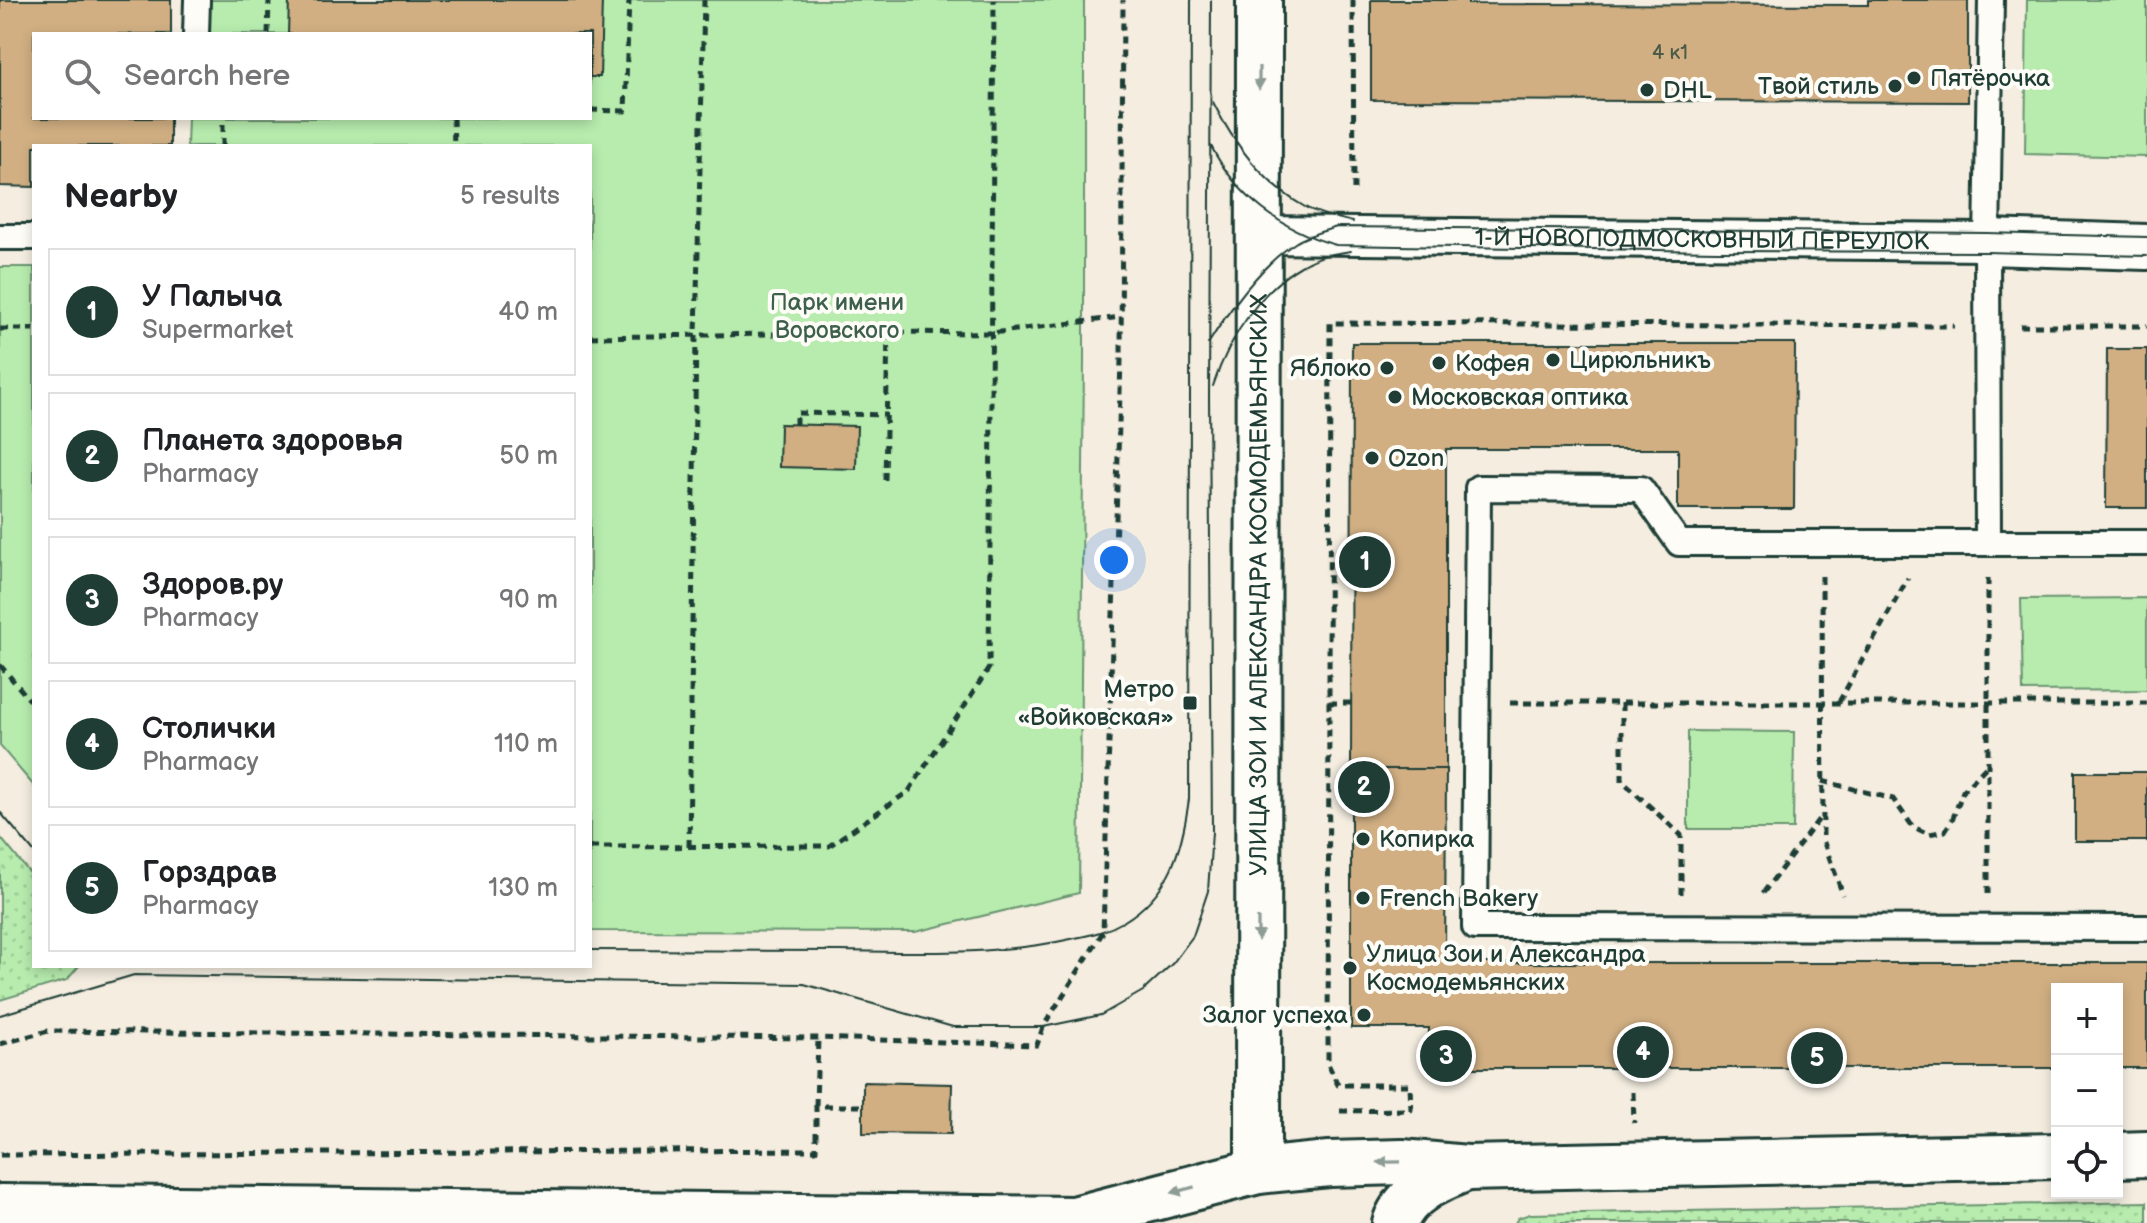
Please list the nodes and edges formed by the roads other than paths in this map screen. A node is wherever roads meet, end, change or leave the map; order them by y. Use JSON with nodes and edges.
{"nodes":[{"id":1,"x":197,"y":0,"type":"edge"},
{"id":2,"x":1259,"y":0,"type":"edge"},
{"id":3,"x":1991,"y":0,"type":"edge"},
{"id":4,"x":196,"y":32,"type":"edge"},
{"id":5,"x":1258,"y":235,"type":"junction"},
{"id":6,"x":0,"y":237,"type":"edge"},
{"id":7,"x":32,"y":237,"type":"edge"},
{"id":8,"x":1987,"y":242,"type":"junction"},
{"id":9,"x":2147,"y":247,"type":"edge"},
{"id":10,"x":1988,"y":543,"type":"junction"},
{"id":11,"x":2147,"y":543,"type":"edge"},
{"id":12,"x":2147,"y":928,"type":"edge"},
{"id":13,"x":2147,"y":1154,"type":"edge"},
{"id":14,"x":2123,"y":1155,"type":"edge"},
{"id":15,"x":2051,"y":1156,"type":"edge"},
{"id":16,"x":1467,"y":1168,"type":"junction"},
{"id":17,"x":1258,"y":1171,"type":"junction"},
{"id":18,"x":0,"y":1207,"type":"edge"},
{"id":19,"x":1085,"y":1221,"type":"edge"},
{"id":20,"x":1395,"y":1223,"type":"edge"}],
"edges":[{"from":1,"to":4,"type":"lane"},
{"from":2,"to":5,"type":"main road","name":"УЛИЦА ЗОИ И АЛЕКСАНДРА КОСМОДЕМЬЯНСКИХ","one_way":true},
{"from":3,"to":8,"type":"lane"},
{"from":5,"to":8,"type":"street","name":"1-Й НОВОПОДМОСКОВНЫЙ ПЕРЕУЛОК"},
{"from":5,"to":17,"type":"main road","name":"УЛИЦА ЗОИ И АЛЕКСАНДРА КОСМОДЕМЬЯНСКИХ","one_way":true},
{"from":6,"to":7,"type":"lane"},
{"from":8,"to":9,"type":"main road","name":"1-Й НОВОПОДМОСКОВНЫЙ ПЕРЕУЛОК"},
{"from":8,"to":10,"type":"lane"},
{"from":10,"to":11,"type":"lane"},
{"from":10,"to":12,"type":"lane"},
{"from":13,"to":14,"type":"main road"},
{"from":15,"to":16,"type":"main road"},
{"from":16,"to":17,"type":"main road","one_way":true},
{"from":16,"to":20,"type":"main road"},
{"from":17,"to":19,"type":"main road","one_way":true},
{"from":18,"to":19,"type":"main road"}]}
